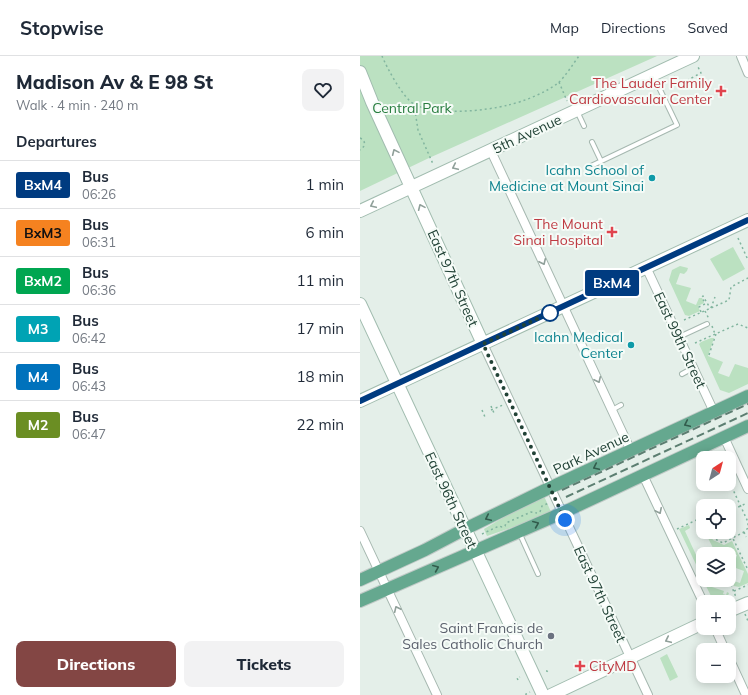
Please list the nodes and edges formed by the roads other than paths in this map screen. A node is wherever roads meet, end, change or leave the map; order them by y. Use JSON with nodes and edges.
{"nodes":[{"id":1,"x":740,"y":56,"type":"edge"},
{"id":2,"x":695,"y":61,"type":"edge"},
{"id":3,"x":360,"y":72,"type":"edge"},
{"id":4,"x":748,"y":72,"type":"edge"},
{"id":5,"x":653,"y":75,"type":"junction"},
{"id":6,"x":577,"y":110,"type":"junction"},
{"id":7,"x":584,"y":126,"type":"dead end"},
{"id":8,"x":592,"y":142,"type":"dead end"},
{"id":9,"x":490,"y":151,"type":"junction"},
{"id":10,"x":601,"y":161,"type":"junction"},
{"id":11,"x":591,"y":166,"type":"dead end"},
{"id":12,"x":411,"y":188,"type":"junction"},
{"id":13,"x":360,"y":211,"type":"edge"},
{"id":14,"x":748,"y":220,"type":"edge"},
{"id":15,"x":646,"y":267,"type":"junction"},
{"id":16,"x":360,"y":304,"type":"edge"},
{"id":17,"x":563,"y":306,"type":"junction"},
{"id":18,"x":707,"y":324,"type":"dead end"},
{"id":19,"x":679,"y":337,"type":"junction"},
{"id":20,"x":483,"y":344,"type":"junction"},
{"id":21,"x":693,"y":368,"type":"junction"},
{"id":22,"x":682,"y":374,"type":"dead end"},
{"id":23,"x":397,"y":384,"type":"junction"},
{"id":24,"x":748,"y":396,"type":"edge"},
{"id":25,"x":360,"y":401,"type":"edge"},
{"id":26,"x":621,"y":405,"type":"dead end"},
{"id":27,"x":612,"y":410,"type":"junction"},
{"id":28,"x":714,"y":412,"type":"junction"},
{"id":29,"x":748,"y":426,"type":"edge"},
{"id":30,"x":724,"y":437,"type":"junction"},
{"id":31,"x":631,"y":451,"type":"junction"},
{"id":32,"x":642,"y":475,"type":"junction"},
{"id":33,"x":551,"y":488,"type":"junction"},
{"id":34,"x":748,"y":488,"type":"edge"},
{"id":35,"x":562,"y":513,"type":"junction"},
{"id":36,"x":465,"y":529,"type":"junction"},
{"id":37,"x":360,"y":531,"type":"edge"},
{"id":38,"x":519,"y":532,"type":"junction"},
{"id":39,"x":475,"y":551,"type":"junction"},
{"id":40,"x":379,"y":571,"type":"junction"},
{"id":41,"x":538,"y":574,"type":"dead end"},
{"id":42,"x":360,"y":580,"type":"edge"},
{"id":43,"x":387,"y":589,"type":"junction"},
{"id":44,"x":700,"y":595,"type":"edge"},
{"id":45,"x":360,"y":601,"type":"edge"},
{"id":46,"x":746,"y":608,"type":"edge"},
{"id":47,"x":736,"y":610,"type":"edge"},
{"id":48,"x":696,"y":626,"type":"edge"},
{"id":49,"x":630,"y":658,"type":"junction"},
{"id":50,"x":736,"y":673,"type":"edge"},
{"id":51,"x":437,"y":695,"type":"edge"},
{"id":52,"x":542,"y":695,"type":"edge"},
{"id":53,"x":551,"y":695,"type":"edge"},
{"id":54,"x":648,"y":695,"type":"edge"},
{"id":55,"x":746,"y":695,"type":"edge"}],
"edges":[{"from":1,"to":4,"type":"street"},
{"from":2,"to":5,"type":"main road","name":"5th Avenue"},
{"from":12,"to":3,"type":"main road","name":"East 97th Street","one_way":true},
{"from":5,"to":6,"type":"main road","name":"5th Avenue"},
{"from":5,"to":10,"type":"lane"},
{"from":6,"to":7,"type":"lane"},
{"from":6,"to":9,"type":"main road","name":"5th Avenue"},
{"from":8,"to":10,"type":"lane"},
{"from":9,"to":12,"type":"main road","name":"5th Avenue","one_way":true},
{"from":9,"to":17,"type":"street","one_way":true},
{"from":10,"to":11,"type":"lane"},
{"from":12,"to":13,"type":"main road","name":"5th Avenue","one_way":true},
{"from":20,"to":12,"type":"main road","name":"East 97th Street","one_way":true},
{"from":14,"to":15,"type":"main road"},
{"from":15,"to":17,"type":"main road"},
{"from":15,"to":19,"type":"street","name":"East 99th Street"},
{"from":16,"to":23,"type":"main road","name":"East 96th Street"},
{"from":17,"to":20,"type":"main road"},
{"from":17,"to":27,"type":"street","one_way":true},
{"from":18,"to":19,"type":"lane"},
{"from":19,"to":21,"type":"street","name":"East 99th Street"},
{"from":20,"to":23,"type":"main road"},
{"from":20,"to":33,"type":"street","name":"East 97th Street"},
{"from":21,"to":22,"type":"lane"},
{"from":21,"to":28,"type":"street","name":"East 99th Street"},
{"from":23,"to":25,"type":"main road"},
{"from":23,"to":36,"type":"main road","name":"East 96th Street"},
{"from":24,"to":28,"type":"main road","name":"Park Avenue"},
{"from":26,"to":27,"type":"lane"},
{"from":27,"to":31,"type":"street"},
{"from":28,"to":31,"type":"main road","name":"Park Avenue","one_way":true},
{"from":29,"to":30,"type":"main road"},
{"from":30,"to":32,"type":"main road"},
{"from":30,"to":34,"type":"street"},
{"from":31,"to":33,"type":"main road","name":"Park Avenue","one_way":true},
{"from":32,"to":35,"type":"main road"},
{"from":32,"to":44,"type":"street","one_way":true},
{"from":33,"to":35,"type":"street","name":"East 97th Street"},
{"from":33,"to":36,"type":"main road","name":"Park Avenue","one_way":true},
{"from":38,"to":35,"type":"main road","one_way":true},
{"from":35,"to":49,"type":"street","name":"East 97th Street"},
{"from":36,"to":39,"type":"main road","name":"East 96th Street"},
{"from":36,"to":40,"type":"main road","name":"Park Avenue"},
{"from":37,"to":40,"type":"street"},
{"from":38,"to":39,"type":"main road"},
{"from":38,"to":41,"type":"lane"},
{"from":43,"to":39,"type":"main road","one_way":true},
{"from":39,"to":52,"type":"main road","name":"East 96th Street"},
{"from":40,"to":42,"type":"main road","name":"Park Avenue"},
{"from":40,"to":43,"type":"street"},
{"from":43,"to":45,"type":"main road"},
{"from":51,"to":43,"type":"street","one_way":true},
{"from":46,"to":47,"type":"main road"},
{"from":48,"to":49,"type":"main road","one_way":true},
{"from":49,"to":53,"type":"main road"},
{"from":49,"to":54,"type":"street","name":"East 97th Street"},
{"from":50,"to":55,"type":"street"}]}
